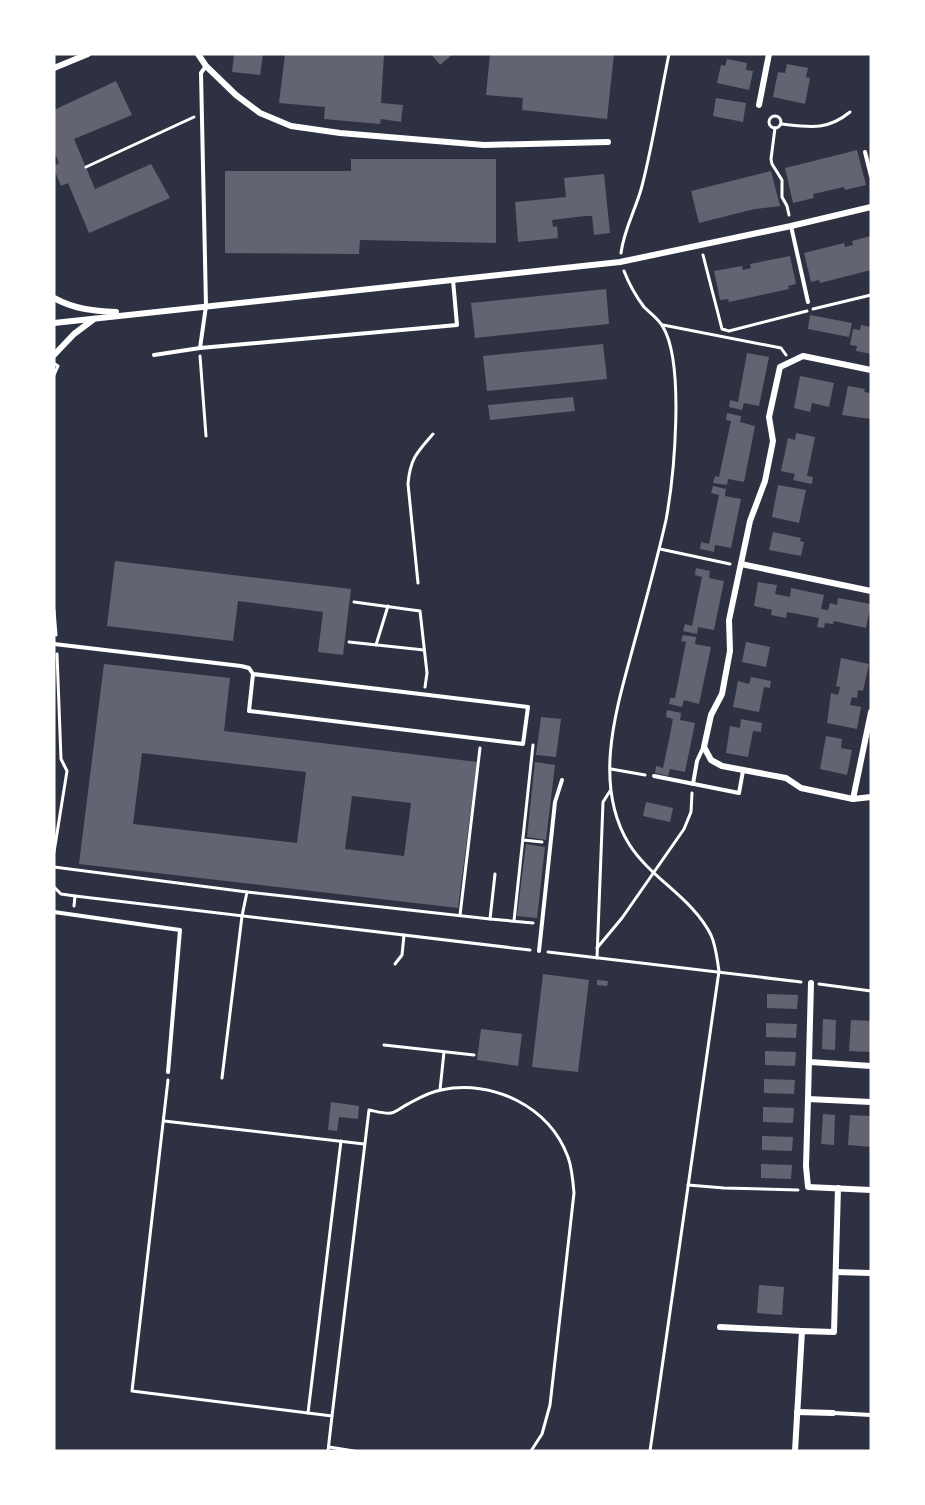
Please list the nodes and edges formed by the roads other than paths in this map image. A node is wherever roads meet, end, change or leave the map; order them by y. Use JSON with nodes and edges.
{"nodes":[{"id":1,"x":88,"y":54,"type":"edge"},
{"id":2,"x":198,"y":54,"type":"edge"},
{"id":3,"x":770,"y":54,"type":"edge"},
{"id":4,"x":207,"y":66,"type":"junction"},
{"id":5,"x":54,"y":68,"type":"edge"},
{"id":6,"x":759,"y":105,"type":"dead end"},
{"id":7,"x":608,"y":142,"type":"dead end"},
{"id":8,"x":865,"y":152,"type":"dead end"},
{"id":9,"x":871,"y":176,"type":"edge"},
{"id":10,"x":871,"y":207,"type":"edge"},
{"id":11,"x":791,"y":226,"type":"junction"},
{"id":12,"x":453,"y":280,"type":"junction"},
{"id":13,"x":54,"y":298,"type":"edge"},
{"id":14,"x":808,"y":302,"type":"dead end"},
{"id":15,"x":206,"y":306,"type":"junction"},
{"id":16,"x":131,"y":313,"type":"junction"},
{"id":17,"x":94,"y":318,"type":"junction"},
{"id":18,"x":54,"y":323,"type":"edge"},
{"id":19,"x":200,"y":348,"type":"junction"},
{"id":20,"x":54,"y":355,"type":"edge"},
{"id":21,"x":154,"y":355,"type":"dead end"},
{"id":22,"x":871,"y":370,"type":"edge"},
{"id":23,"x":741,"y":565,"type":"junction"},
{"id":24,"x":871,"y":591,"type":"edge"},
{"id":25,"x":55,"y":645,"type":"edge"},
{"id":26,"x":253,"y":674,"type":"junction"},
{"id":27,"x":871,"y":712,"type":"edge"},
{"id":28,"x":704,"y":747,"type":"junction"},
{"id":29,"x":743,"y":770,"type":"junction"},
{"id":30,"x":654,"y":776,"type":"road end"},
{"id":31,"x":562,"y":780,"type":"dead end"},
{"id":32,"x":693,"y":784,"type":"junction"},
{"id":33,"x":871,"y":797,"type":"edge"},
{"id":34,"x":853,"y":799,"type":"junction"},
{"id":35,"x":54,"y":912,"type":"edge"},
{"id":36,"x":539,"y":951,"type":"road end"},
{"id":37,"x":811,"y":983,"type":"road end"},
{"id":38,"x":810,"y":1062,"type":"junction"},
{"id":39,"x":871,"y":1066,"type":"edge"},
{"id":40,"x":168,"y":1072,"type":"road end"},
{"id":41,"x":808,"y":1099,"type":"junction"},
{"id":42,"x":871,"y":1102,"type":"edge"},
{"id":43,"x":838,"y":1188,"type":"junction"},
{"id":44,"x":871,"y":1190,"type":"edge"},
{"id":45,"x":836,"y":1272,"type":"junction"},
{"id":46,"x":871,"y":1273,"type":"edge"},
{"id":47,"x":720,"y":1327,"type":"dead end"},
{"id":48,"x":802,"y":1331,"type":"junction"},
{"id":49,"x":797,"y":1412,"type":"junction"},
{"id":50,"x":833,"y":1413,"type":"joint"},
{"id":51,"x":871,"y":1415,"type":"edge"},
{"id":52,"x":795,"y":1451,"type":"edge"}],
"edges":[{"from":1,"to":5,"type":"street"},
{"from":2,"to":4,"type":"street"},
{"from":3,"to":6,"type":"street"},
{"from":4,"to":7,"type":"street"},
{"from":4,"to":15,"type":"lane"},
{"from":8,"to":9,"type":"lane"},
{"from":10,"to":11,"type":"street"},
{"from":11,"to":12,"type":"street"},
{"from":11,"to":14,"type":"lane"},
{"from":12,"to":15,"type":"street"},
{"from":12,"to":19,"type":"lane"},
{"from":13,"to":16,"type":"street"},
{"from":15,"to":16,"type":"street"},
{"from":15,"to":19,"type":"lane"},
{"from":16,"to":17,"type":"street"},
{"from":17,"to":18,"type":"street"},
{"from":17,"to":20,"type":"street"},
{"from":19,"to":21,"type":"lane"},
{"from":22,"to":23,"type":"street"},
{"from":23,"to":24,"type":"street"},
{"from":23,"to":28,"type":"street"},
{"from":25,"to":26,"type":"lane"},
{"from":26,"to":26,"type":"lane"},
{"from":27,"to":34,"type":"street"},
{"from":28,"to":29,"type":"street"},
{"from":28,"to":32,"type":"lane"},
{"from":29,"to":32,"type":"lane"},
{"from":29,"to":34,"type":"street"},
{"from":30,"to":32,"type":"lane"},
{"from":31,"to":36,"type":"lane"},
{"from":33,"to":34,"type":"street"},
{"from":35,"to":40,"type":"lane"},
{"from":37,"to":38,"type":"street"},
{"from":38,"to":39,"type":"street"},
{"from":38,"to":41,"type":"street"},
{"from":41,"to":42,"type":"street"},
{"from":41,"to":43,"type":"street"},
{"from":43,"to":44,"type":"street"},
{"from":43,"to":45,"type":"street"},
{"from":45,"to":46,"type":"street"},
{"from":45,"to":48,"type":"street"},
{"from":47,"to":48,"type":"street"},
{"from":48,"to":49,"type":"street"},
{"from":49,"to":50,"type":"street"},
{"from":49,"to":52,"type":"street"},
{"from":50,"to":51,"type":"lane"}]}
